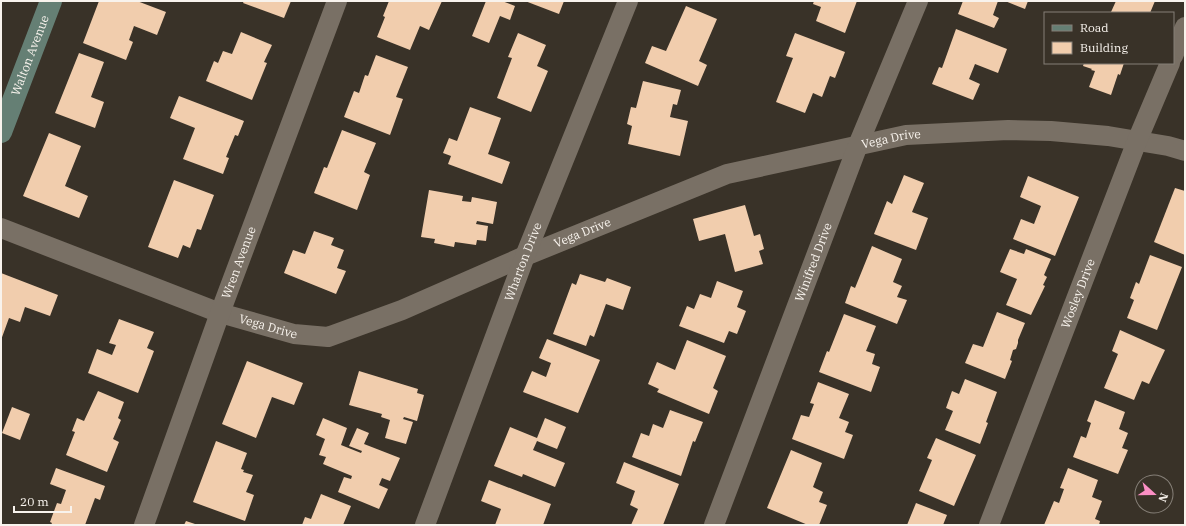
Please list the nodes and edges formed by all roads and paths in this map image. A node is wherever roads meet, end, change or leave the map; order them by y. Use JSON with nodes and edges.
{"nodes":[{"id":1,"x":51,"y":1,"type":"edge"},
{"id":2,"x":337,"y":1,"type":"edge"},
{"id":3,"x":628,"y":1,"type":"edge"},
{"id":4,"x":918,"y":1,"type":"edge"},
{"id":5,"x":1185,"y":27,"type":"edge"},
{"id":6,"x":1174,"y":54,"type":"edge"},
{"id":7,"x":1170,"y":64,"type":"edge"},
{"id":8,"x":1,"y":132,"type":"edge"},
{"id":9,"x":1137,"y":141,"type":"junction"},
{"id":10,"x":858,"y":145,"type":"junction"},
{"id":11,"x":1185,"y":151,"type":"edge"},
{"id":12,"x":1,"y":228,"type":"edge"},
{"id":13,"x":525,"y":256,"type":"junction"},
{"id":14,"x":220,"y":313,"type":"junction"},
{"id":15,"x":144,"y":525,"type":"edge"},
{"id":16,"x":425,"y":525,"type":"edge"},
{"id":17,"x":714,"y":525,"type":"edge"},
{"id":18,"x":989,"y":525,"type":"edge"}],
"edges":[{"from":1,"to":8,"type":"street","name":"Walton Avenue"},
{"from":2,"to":14,"type":"street","name":"Wren Avenue"},
{"from":3,"to":13,"type":"street","name":"Wharton Drive"},
{"from":4,"to":10,"type":"street","name":"Winifred Drive"},
{"from":5,"to":6,"type":"street"},
{"from":7,"to":9,"type":"street","name":"Wosley Drive"},
{"from":9,"to":10,"type":"street","name":"Vega Drive"},
{"from":9,"to":11,"type":"street","name":"Vega Drive"},
{"from":9,"to":18,"type":"street","name":"Wosley Drive"},
{"from":10,"to":13,"type":"street","name":"Vega Drive"},
{"from":10,"to":17,"type":"street","name":"Winifred Drive"},
{"from":12,"to":14,"type":"street","name":"Vega Drive"},
{"from":13,"to":14,"type":"street","name":"Vega Drive"},
{"from":13,"to":16,"type":"street","name":"Wharton Drive"},
{"from":14,"to":15,"type":"street","name":"Wren Avenue"}]}
